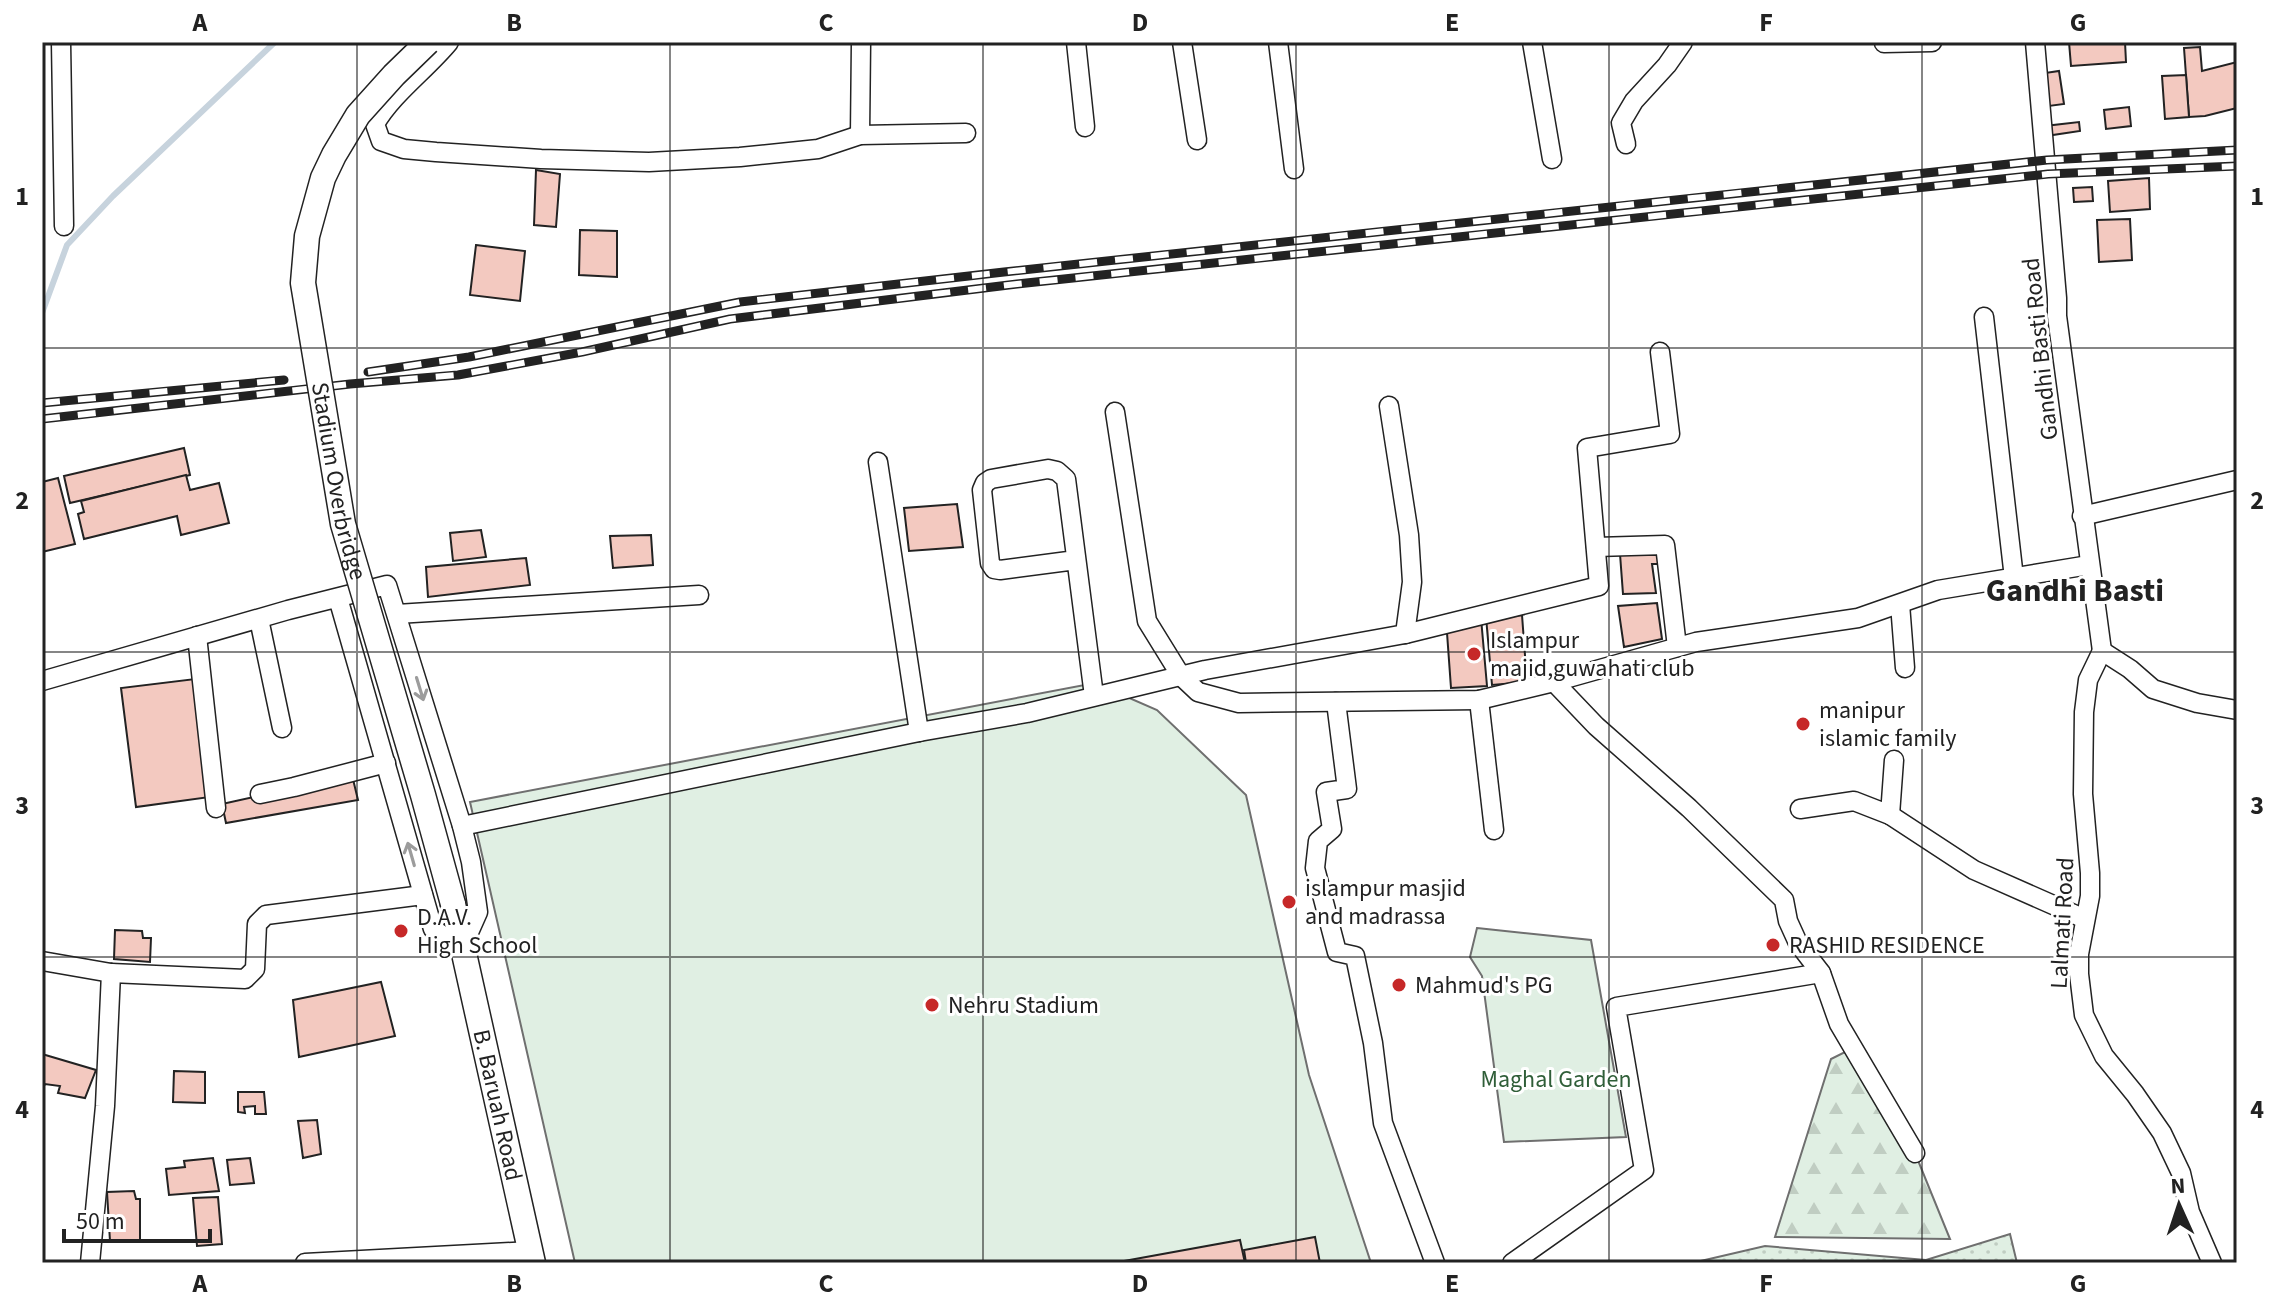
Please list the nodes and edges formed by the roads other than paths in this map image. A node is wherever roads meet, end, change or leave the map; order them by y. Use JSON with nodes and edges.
{"nodes":[{"id":1,"x":61,"y":42,"type":"edge"},
{"id":2,"x":428,"y":42,"type":"edge"},
{"id":3,"x":449,"y":42,"type":"edge"},
{"id":4,"x":861,"y":42,"type":"edge"},
{"id":5,"x":1076,"y":42,"type":"edge"},
{"id":6,"x":1182,"y":42,"type":"edge"},
{"id":7,"x":1278,"y":42,"type":"edge"},
{"id":8,"x":1532,"y":42,"type":"edge"},
{"id":9,"x":1683,"y":42,"type":"edge"},
{"id":10,"x":1932,"y":42,"type":"edge"},
{"id":11,"x":2035,"y":42,"type":"edge"},
{"id":12,"x":1884,"y":43,"type":"edge"},
{"id":13,"x":1085,"y":127,"type":"dead end"},
{"id":14,"x":966,"y":133,"type":"dead end"},
{"id":15,"x":860,"y":135,"type":"junction"},
{"id":16,"x":1197,"y":140,"type":"dead end"},
{"id":17,"x":1626,"y":144,"type":"dead end"},
{"id":18,"x":1552,"y":159,"type":"dead end"},
{"id":19,"x":1294,"y":169,"type":"dead end"},
{"id":20,"x":64,"y":226,"type":"dead end"},
{"id":21,"x":1984,"y":317,"type":"dead end"},
{"id":22,"x":1660,"y":352,"type":"dead end"},
{"id":23,"x":1389,"y":406,"type":"dead end"},
{"id":24,"x":1115,"y":412,"type":"dead end"},
{"id":25,"x":878,"y":462,"type":"dead end"},
{"id":26,"x":2237,"y":480,"type":"edge"},
{"id":27,"x":2082,"y":516,"type":"junction"},
{"id":28,"x":1596,"y":547,"type":"junction"},
{"id":29,"x":1076,"y":560,"type":"junction"},
{"id":30,"x":2089,"y":565,"type":"junction"},
{"id":31,"x":2014,"y":578,"type":"junction"},
{"id":32,"x":699,"y":595,"type":"dead end"},
{"id":33,"x":338,"y":598,"type":"junction"},
{"id":34,"x":1900,"y":604,"type":"junction"},
{"id":35,"x":397,"y":614,"type":"junction"},
{"id":36,"x":259,"y":619,"type":"junction"},
{"id":37,"x":1405,"y":634,"type":"junction"},
{"id":38,"x":197,"y":636,"type":"junction"},
{"id":39,"x":1677,"y":647,"type":"junction"},
{"id":40,"x":2102,"y":651,"type":"junction"},
{"id":41,"x":1905,"y":668,"type":"dead end"},
{"id":42,"x":1181,"y":676,"type":"junction"},
{"id":43,"x":42,"y":681,"type":"edge"},
{"id":44,"x":1554,"y":682,"type":"junction"},
{"id":45,"x":1094,"y":696,"type":"junction"},
{"id":46,"x":1479,"y":700,"type":"junction"},
{"id":47,"x":1336,"y":702,"type":"junction"},
{"id":48,"x":2237,"y":710,"type":"edge"},
{"id":49,"x":282,"y":728,"type":"dead end"},
{"id":50,"x":919,"y":732,"type":"junction"},
{"id":51,"x":1894,"y":760,"type":"dead end"},
{"id":52,"x":386,"y":763,"type":"junction"},
{"id":53,"x":260,"y":794,"type":"dead end"},
{"id":54,"x":216,"y":808,"type":"dead end"},
{"id":55,"x":1800,"y":809,"type":"dead end"},
{"id":56,"x":1890,"y":815,"type":"junction"},
{"id":57,"x":462,"y":826,"type":"junction"},
{"id":58,"x":1494,"y":830,"type":"dead end"},
{"id":59,"x":423,"y":895,"type":"junction"},
{"id":60,"x":2085,"y":919,"type":"junction"},
{"id":61,"x":462,"y":948,"type":"junction"},
{"id":62,"x":42,"y":961,"type":"edge"},
{"id":63,"x":111,"y":973,"type":"junction"},
{"id":64,"x":1821,"y":973,"type":"junction"},
{"id":65,"x":1915,"y":1153,"type":"dead end"},
{"id":66,"x":532,"y":1257,"type":"edge"},
{"id":67,"x":90,"y":1263,"type":"edge"},
{"id":68,"x":305,"y":1263,"type":"edge"},
{"id":69,"x":1435,"y":1263,"type":"edge"},
{"id":70,"x":1512,"y":1263,"type":"edge"},
{"id":71,"x":2212,"y":1263,"type":"edge"}],
"edges":[{"from":1,"to":20,"type":"street"},
{"from":2,"to":61,"type":"main road","name":"Stadium Overbridge","bridge":true},
{"from":3,"to":15,"type":"street"},
{"from":4,"to":15,"type":"street"},
{"from":5,"to":13,"type":"street"},
{"from":6,"to":16,"type":"street"},
{"from":7,"to":19,"type":"street"},
{"from":8,"to":18,"type":"street"},
{"from":9,"to":17,"type":"street"},
{"from":10,"to":12,"type":"street"},
{"from":11,"to":27,"type":"street","name":"Gandhi Basti Road"},
{"from":14,"to":15,"type":"street"},
{"from":21,"to":31,"type":"street"},
{"from":22,"to":28,"type":"street"},
{"from":23,"to":37,"type":"street"},
{"from":24,"to":42,"type":"street"},
{"from":25,"to":50,"type":"street"},
{"from":26,"to":27,"type":"street"},
{"from":27,"to":30,"type":"street","name":"Gandhi Basti Road"},
{"from":28,"to":37,"type":"street"},
{"from":28,"to":39,"type":"street"},
{"from":29,"to":29,"type":"street"},
{"from":29,"to":45,"type":"street"},
{"from":30,"to":31,"type":"street"},
{"from":30,"to":40,"type":"street","name":"Gandhi Basti Road"},
{"from":31,"to":34,"type":"street"},
{"from":32,"to":35,"type":"street"},
{"from":33,"to":35,"type":"street"},
{"from":33,"to":36,"type":"street"},
{"from":33,"to":52,"type":"street"},
{"from":34,"to":39,"type":"street"},
{"from":34,"to":41,"type":"street"},
{"from":35,"to":57,"type":"street","one_way":true},
{"from":36,"to":38,"type":"street"},
{"from":36,"to":49,"type":"street"},
{"from":37,"to":42,"type":"street"},
{"from":38,"to":43,"type":"street"},
{"from":38,"to":54,"type":"street"},
{"from":39,"to":44,"type":"street"},
{"from":40,"to":48,"type":"street"},
{"from":40,"to":60,"type":"street","name":"Lalmati Road"},
{"from":42,"to":45,"type":"street"},
{"from":42,"to":47,"type":"street"},
{"from":44,"to":46,"type":"street"},
{"from":44,"to":64,"type":"street"},
{"from":45,"to":50,"type":"street"},
{"from":46,"to":47,"type":"street"},
{"from":46,"to":58,"type":"street"},
{"from":47,"to":69,"type":"street"},
{"from":50,"to":57,"type":"street"},
{"from":51,"to":56,"type":"street"},
{"from":52,"to":53,"type":"street"},
{"from":59,"to":52,"type":"street","one_way":true},
{"from":55,"to":56,"type":"street"},
{"from":56,"to":60,"type":"street"},
{"from":57,"to":61,"type":"street"},
{"from":59,"to":61,"type":"street"},
{"from":59,"to":63,"type":"street"},
{"from":60,"to":71,"type":"street","name":"Lalmati Road"},
{"from":61,"to":66,"type":"main road","name":"B. Baruah Road"},
{"from":62,"to":63,"type":"street"},
{"from":63,"to":67,"type":"street"},
{"from":64,"to":65,"type":"street"},
{"from":64,"to":70,"type":"street"},
{"from":66,"to":68,"type":"street"}]}
